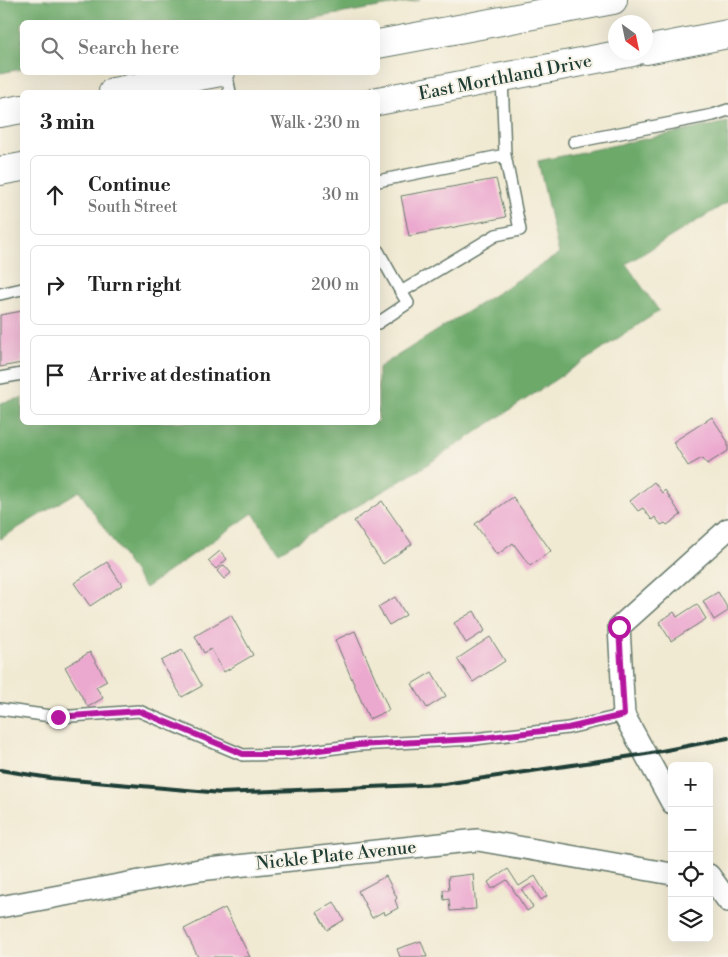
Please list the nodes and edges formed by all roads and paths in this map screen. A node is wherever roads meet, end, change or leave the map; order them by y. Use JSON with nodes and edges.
{"nodes":[{"id":1,"x":613,"y":0,"type":"edge"},
{"id":2,"x":570,"y":4,"type":"edge"},
{"id":3,"x":728,"y":34,"type":"edge"},
{"id":4,"x":380,"y":44,"type":"edge"},
{"id":5,"x":653,"y":49,"type":"edge"},
{"id":6,"x":608,"y":57,"type":"edge"},
{"id":7,"x":205,"y":75,"type":"edge"},
{"id":8,"x":227,"y":75,"type":"edge"},
{"id":9,"x":502,"y":78,"type":"junction"},
{"id":10,"x":124,"y":90,"type":"edge"},
{"id":11,"x":230,"y":90,"type":"edge"},
{"id":12,"x":380,"y":101,"type":"edge"},
{"id":13,"x":20,"y":109,"type":"edge"},
{"id":14,"x":728,"y":110,"type":"edge"},
{"id":15,"x":0,"y":113,"type":"edge"},
{"id":16,"x":574,"y":142,"type":"dead end"},
{"id":17,"x":505,"y":155,"type":"junction"},
{"id":18,"x":20,"y":167,"type":"edge"},
{"id":19,"x":0,"y":171,"type":"edge"},
{"id":20,"x":380,"y":181,"type":"edge"},
{"id":21,"x":380,"y":255,"type":"edge"},
{"id":22,"x":20,"y":289,"type":"edge"},
{"id":23,"x":401,"y":292,"type":"junction"},
{"id":24,"x":0,"y":294,"type":"edge"},
{"id":25,"x":380,"y":322,"type":"edge"},
{"id":26,"x":20,"y":374,"type":"edge"},
{"id":27,"x":0,"y":378,"type":"edge"},
{"id":28,"x":728,"y":529,"type":"edge"},
{"id":29,"x":0,"y":710,"type":"edge"},
{"id":30,"x":624,"y":715,"type":"junction"},
{"id":31,"x":668,"y":796,"type":"edge"},
{"id":32,"x":668,"y":873,"type":"edge"},
{"id":33,"x":713,"y":883,"type":"edge"},
{"id":34,"x":728,"y":901,"type":"edge"},
{"id":35,"x":0,"y":906,"type":"edge"}],
"edges":[{"from":1,"to":2,"type":"highway"},
{"from":2,"to":4,"type":"highway"},
{"from":3,"to":5,"type":"highway"},
{"from":6,"to":9,"type":"highway","name":"East Morthland Drive"},
{"from":7,"to":10,"type":"highway"},
{"from":8,"to":11,"type":"lane"},
{"from":9,"to":12,"type":"highway","name":"East Morthland Drive"},
{"from":9,"to":17,"type":"lane"},
{"from":13,"to":15,"type":"highway"},
{"from":14,"to":16,"type":"lane"},
{"from":17,"to":20,"type":"lane"},
{"from":17,"to":23,"type":"lane"},
{"from":18,"to":19,"type":"highway"},
{"from":21,"to":23,"type":"lane"},
{"from":22,"to":24,"type":"lane"},
{"from":23,"to":25,"type":"lane"},
{"from":26,"to":27,"type":"lane"},
{"from":28,"to":30,"type":"street"},
{"from":29,"to":30,"type":"lane"},
{"from":30,"to":31,"type":"street"},
{"from":32,"to":35,"type":"street","name":"Nickle Plate Avenue"},
{"from":33,"to":34,"type":"street"}]}
